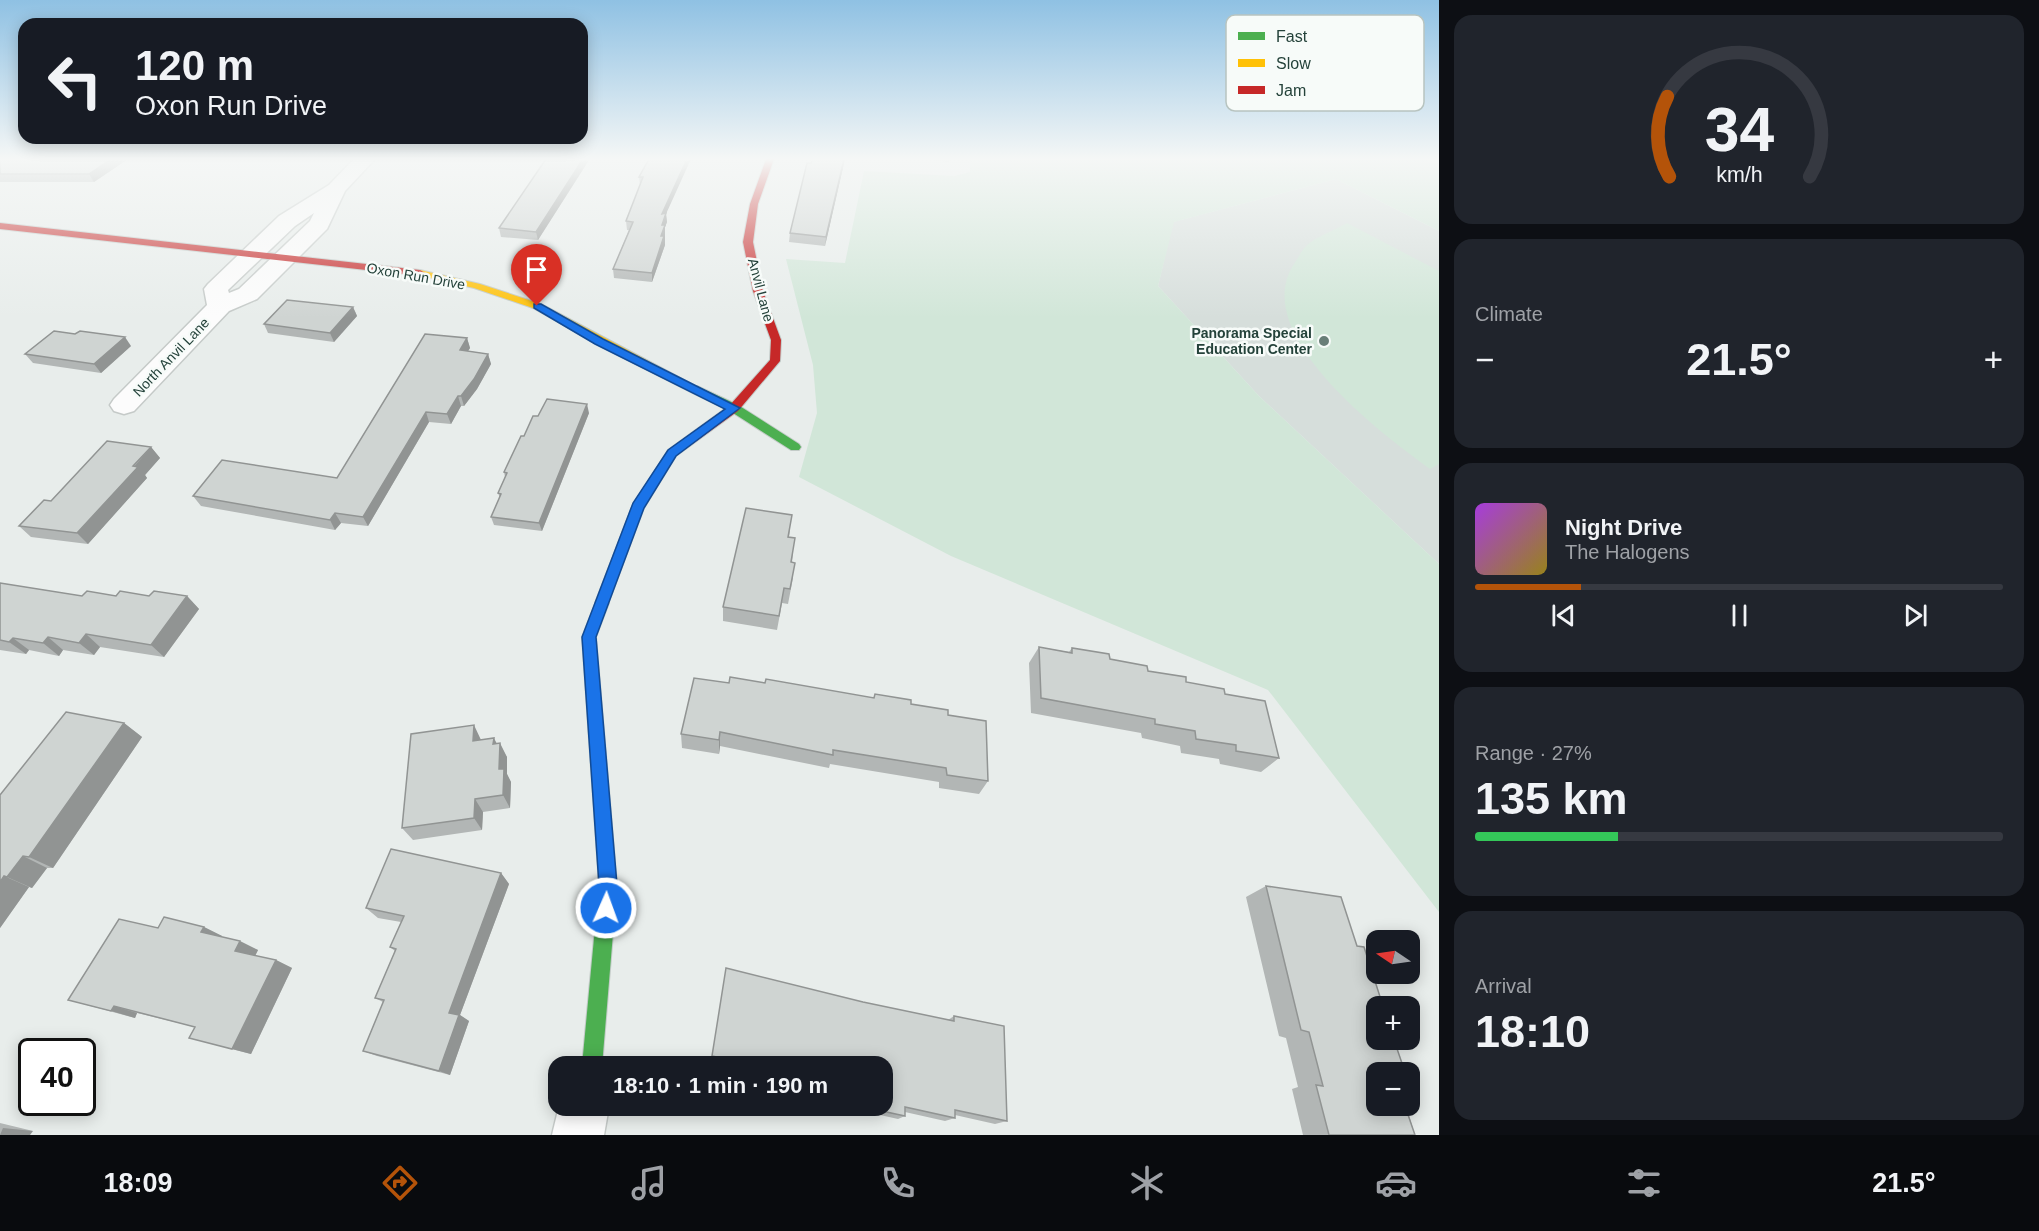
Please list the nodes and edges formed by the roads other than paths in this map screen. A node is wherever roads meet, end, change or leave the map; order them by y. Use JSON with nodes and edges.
{"nodes":[{"id":1,"x":301,"y":212,"type":"edge"},
{"id":2,"x":325,"y":212,"type":"edge"},
{"id":3,"x":753,"y":212,"type":"edge"},
{"id":4,"x":0,"y":226,"type":"edge"},
{"id":5,"x":253,"y":254,"type":"junction"},
{"id":6,"x":285,"y":258,"type":"junction"},
{"id":7,"x":220,"y":306,"type":"junction"},
{"id":8,"x":124,"y":405,"type":"dead end"},
{"id":9,"x":734,"y":408,"type":"junction"},
{"id":10,"x":795,"y":447,"type":"dead end"},
{"id":11,"x":593,"y":1056,"type":"edge"},
{"id":12,"x":582,"y":1116,"type":"edge"},
{"id":13,"x":578,"y":1135,"type":"edge"}],
"edges":[{"from":1,"to":5,"type":"street"},
{"from":2,"to":6,"type":"street"},
{"from":3,"to":9,"type":"street","name":"Anvil Lane"},
{"from":4,"to":5,"type":"street","name":"Oxon Run Drive"},
{"from":5,"to":6,"type":"street","name":"Oxon Run Drive"},
{"from":5,"to":7,"type":"street","name":"North Anvil Lane"},
{"from":6,"to":7,"type":"street"},
{"from":6,"to":9,"type":"street","name":"Oxon Run Drive"},
{"from":7,"to":8,"type":"street","name":"North Anvil Lane"},
{"from":9,"to":10,"type":"street","name":"Oxon Run Drive"},
{"from":9,"to":11,"type":"street","name":"Anvil Lane"},
{"from":12,"to":13,"type":"street"}]}
